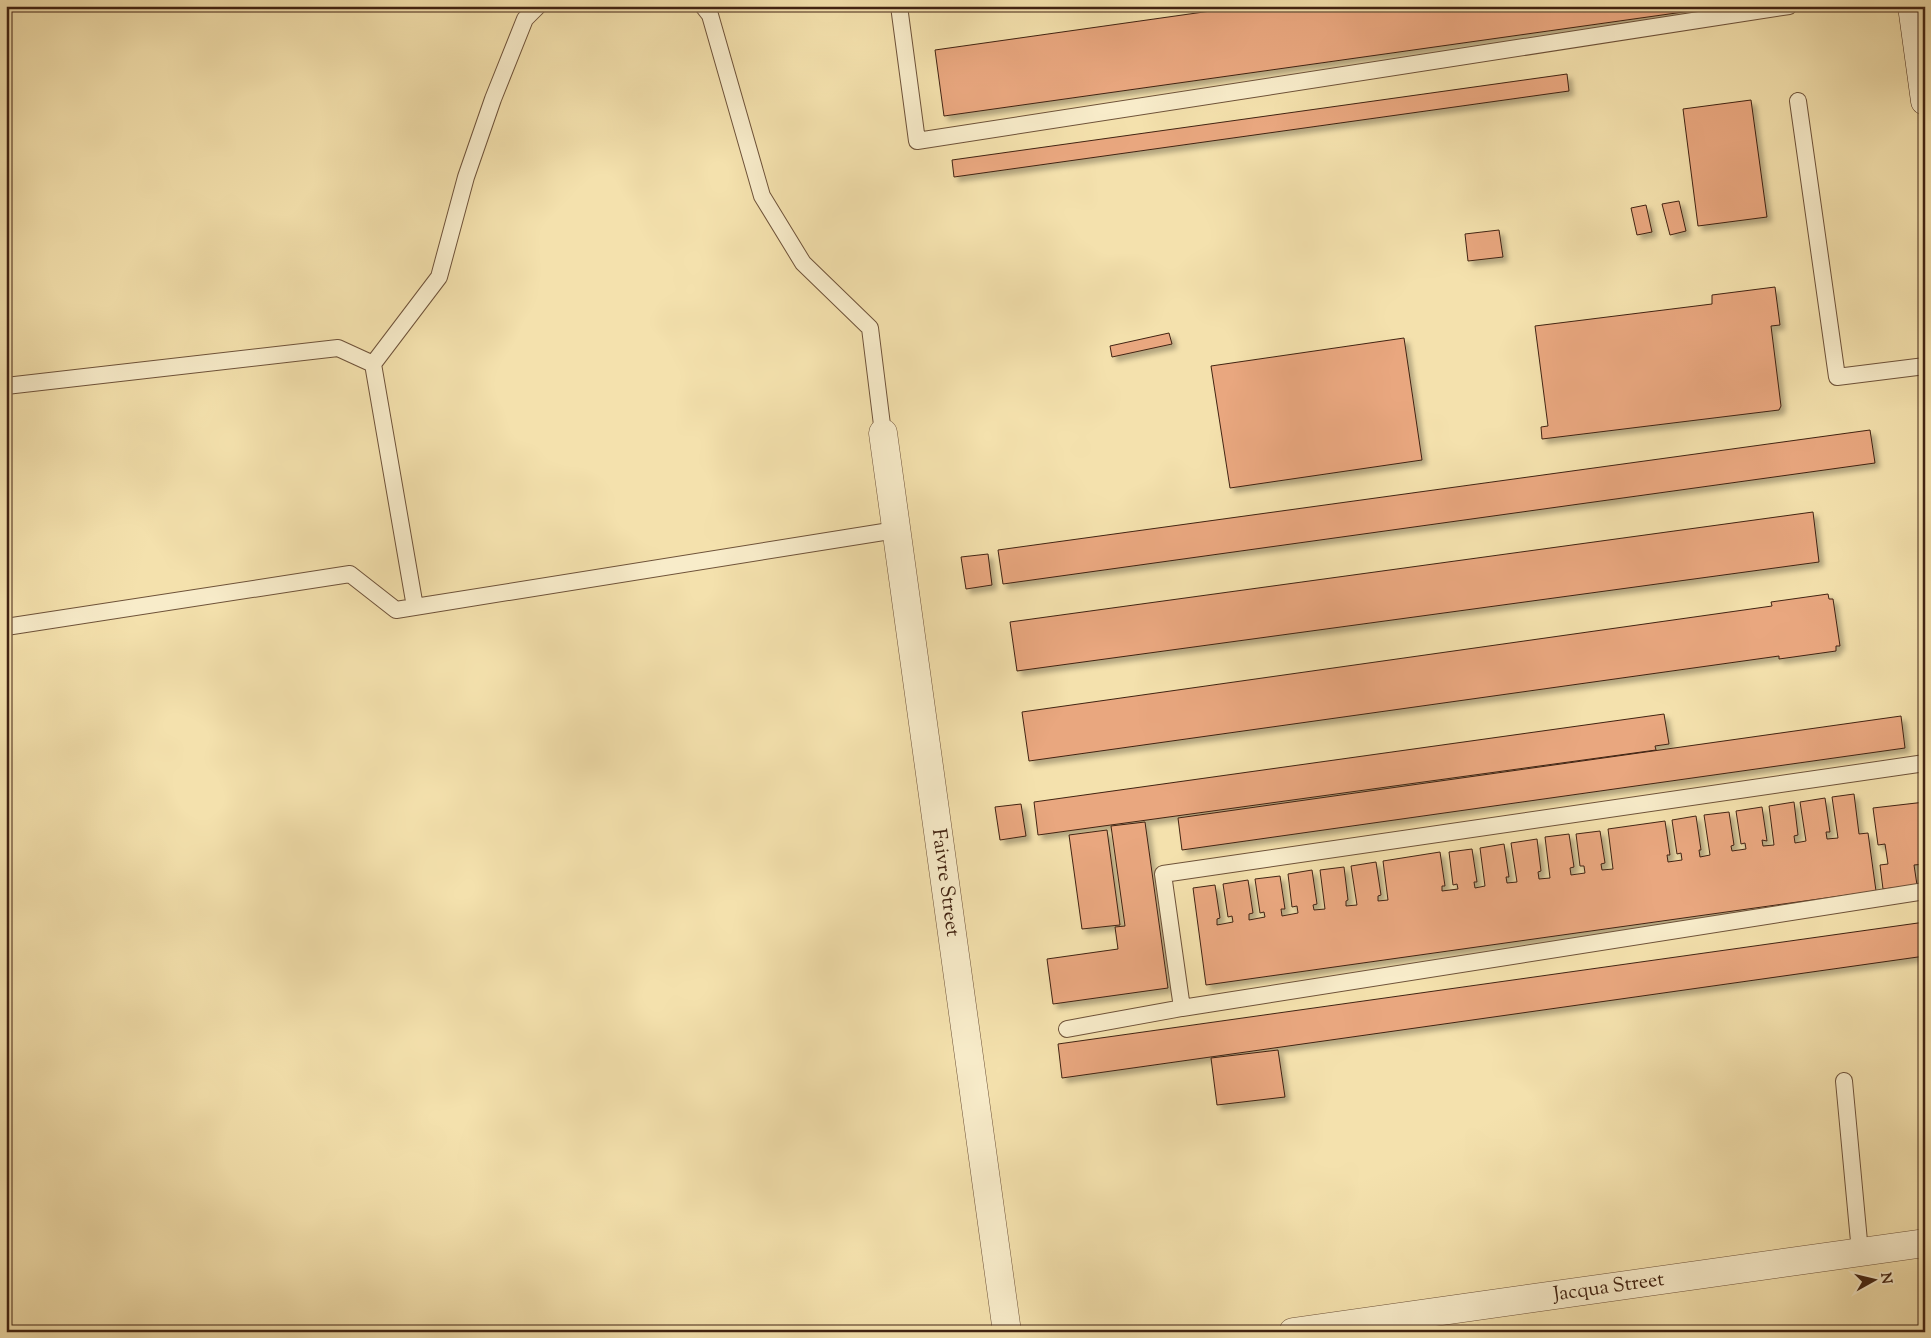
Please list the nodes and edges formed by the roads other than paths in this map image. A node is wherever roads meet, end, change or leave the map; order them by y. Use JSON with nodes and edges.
{"nodes":[{"id":1,"x":538,"y":6,"type":"edge"},
{"id":2,"x":703,"y":6,"type":"edge"},
{"id":3,"x":899,"y":6,"type":"edge"},
{"id":4,"x":1789,"y":6,"type":"edge"},
{"id":5,"x":1912,"y":6,"type":"edge"},
{"id":6,"x":1768,"y":8,"type":"edge"},
{"id":7,"x":1923,"y":73,"type":"edge"},
{"id":8,"x":1925,"y":100,"type":"edge"},
{"id":9,"x":1798,"y":101,"type":"dead end"},
{"id":10,"x":373,"y":364,"type":"junction"},
{"id":11,"x":1925,"y":366,"type":"edge"},
{"id":12,"x":6,"y":386,"type":"edge"},
{"id":13,"x":882,"y":433,"type":"joint"},
{"id":14,"x":896,"y":530,"type":"junction"},
{"id":15,"x":415,"y":607,"type":"junction"},
{"id":16,"x":6,"y":626,"type":"edge"},
{"id":17,"x":1925,"y":763,"type":"edge"},
{"id":18,"x":1925,"y":891,"type":"edge"},
{"id":19,"x":1182,"y":1008,"type":"junction"},
{"id":20,"x":1067,"y":1029,"type":"dead end"},
{"id":21,"x":1844,"y":1081,"type":"dead end"},
{"id":22,"x":1925,"y":1243,"type":"edge"},
{"id":23,"x":1860,"y":1252,"type":"junction"},
{"id":24,"x":1007,"y":1332,"type":"edge"},
{"id":25,"x":1293,"y":1332,"type":"edge"}],
"edges":[{"from":1,"to":10,"type":"lane"},
{"from":2,"to":13,"type":"lane"},
{"from":3,"to":6,"type":"lane"},
{"from":4,"to":6,"type":"lane"},
{"from":5,"to":7,"type":"street"},
{"from":7,"to":8,"type":"street"},
{"from":9,"to":11,"type":"lane"},
{"from":10,"to":12,"type":"lane"},
{"from":10,"to":15,"type":"lane"},
{"from":13,"to":14,"type":"street","name":"Faivre Street"},
{"from":14,"to":15,"type":"lane"},
{"from":14,"to":24,"type":"street","name":"Faivre Street"},
{"from":15,"to":16,"type":"lane"},
{"from":17,"to":19,"type":"lane"},
{"from":18,"to":19,"type":"lane"},
{"from":19,"to":20,"type":"lane"},
{"from":21,"to":23,"type":"lane"},
{"from":22,"to":23,"type":"street","name":"Jacqua Street"},
{"from":23,"to":25,"type":"street","name":"Jacqua Street"}]}
